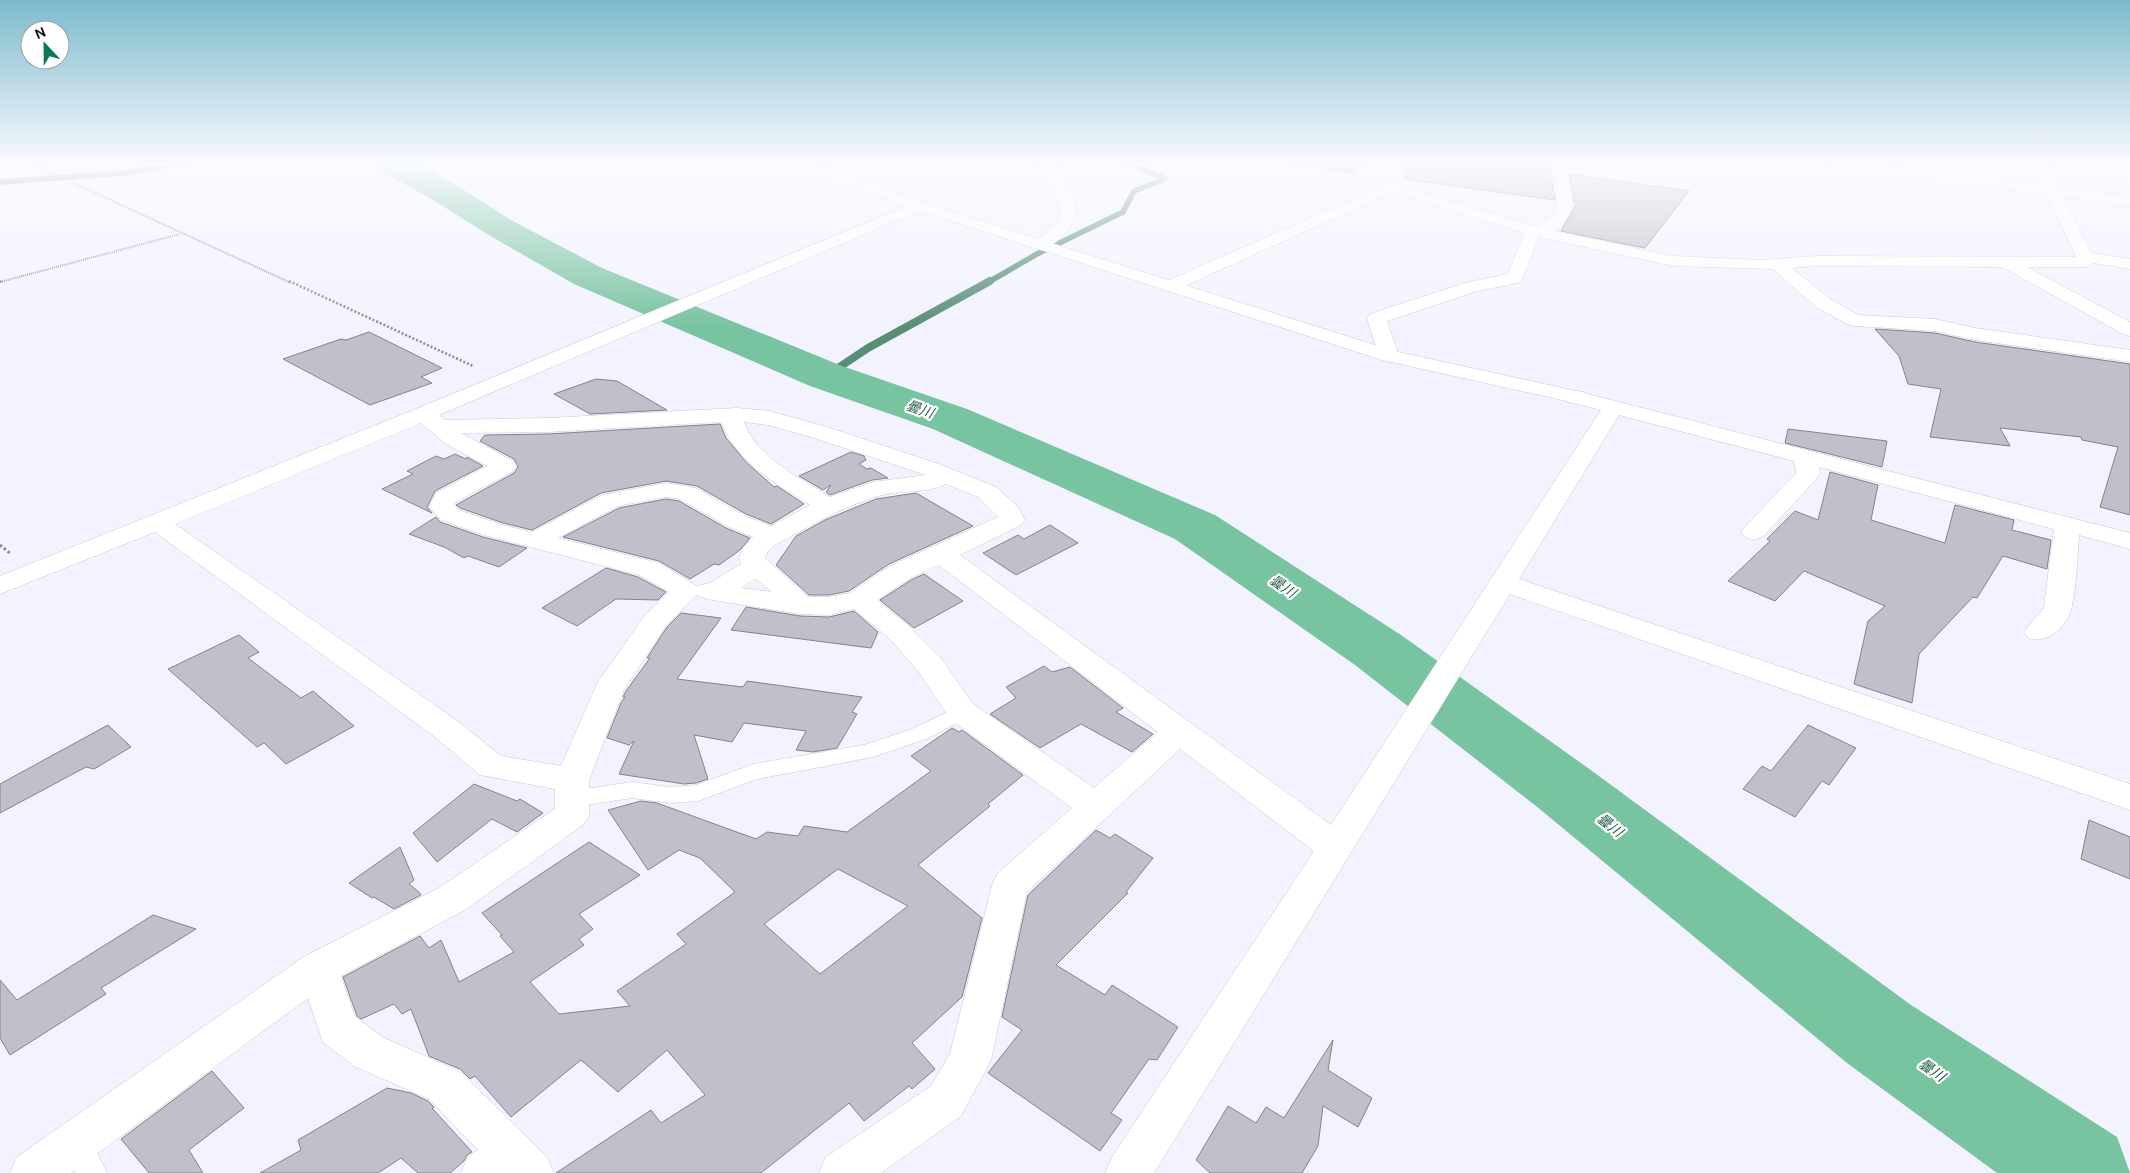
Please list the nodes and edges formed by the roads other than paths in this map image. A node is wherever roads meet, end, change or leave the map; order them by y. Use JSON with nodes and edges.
{"nodes":[{"id":1,"x":890,"y":218,"type":"edge"},
{"id":2,"x":956,"y":218,"type":"edge"},
{"id":3,"x":1067,"y":218,"type":"edge"},
{"id":4,"x":1322,"y":218,"type":"edge"},
{"id":5,"x":1493,"y":218,"type":"edge"},
{"id":6,"x":1559,"y":218,"type":"edge"},
{"id":7,"x":2066,"y":218,"type":"edge"},
{"id":8,"x":1541,"y":233,"type":"junction"},
{"id":9,"x":1042,"y":244,"type":"junction"},
{"id":10,"x":2085,"y":257,"type":"junction"},
{"id":11,"x":2007,"y":263,"type":"junction"},
{"id":12,"x":1777,"y":264,"type":"junction"},
{"id":13,"x":2130,"y":264,"type":"edge"},
{"id":14,"x":1170,"y":286,"type":"junction"},
{"id":15,"x":2130,"y":330,"type":"edge"},
{"id":16,"x":1389,"y":356,"type":"junction"},
{"id":17,"x":2130,"y":356,"type":"edge"},
{"id":18,"x":1614,"y":406,"type":"junction"},
{"id":19,"x":730,"y":416,"type":"junction"},
{"id":20,"x":431,"y":420,"type":"junction"},
{"id":21,"x":1805,"y":455,"type":"junction"},
{"id":22,"x":946,"y":476,"type":"junction"},
{"id":23,"x":828,"y":506,"type":"junction"},
{"id":24,"x":158,"y":522,"type":"junction"},
{"id":25,"x":2067,"y":524,"type":"junction"},
{"id":26,"x":1754,"y":532,"type":"dead end"},
{"id":27,"x":772,"y":536,"type":"junction"},
{"id":28,"x":2130,"y":541,"type":"edge"},
{"id":29,"x":534,"y":542,"type":"junction"},
{"id":30,"x":942,"y":554,"type":"junction"},
{"id":31,"x":756,"y":566,"type":"junction"},
{"id":32,"x":1502,"y":582,"type":"junction"},
{"id":33,"x":0,"y":586,"type":"edge"},
{"id":34,"x":701,"y":591,"type":"junction"},
{"id":35,"x":859,"y":599,"type":"junction"},
{"id":36,"x":800,"y":605,"type":"junction"},
{"id":37,"x":2038,"y":632,"type":"dead end"},
{"id":38,"x":962,"y":712,"type":"junction"},
{"id":39,"x":1179,"y":731,"type":"junction"},
{"id":40,"x":572,"y":789,"type":"junction"},
{"id":41,"x":2130,"y":797,"type":"edge"},
{"id":42,"x":1096,"y":807,"type":"junction"},
{"id":43,"x":1336,"y":848,"type":"junction"},
{"id":44,"x":318,"y":968,"type":"junction"},
{"id":45,"x":73,"y":1144,"type":"junction"},
{"id":46,"x":509,"y":1167,"type":"edge"},
{"id":47,"x":33,"y":1173,"type":"edge"},
{"id":48,"x":92,"y":1173,"type":"edge"},
{"id":49,"x":842,"y":1173,"type":"edge"},
{"id":50,"x":1128,"y":1173,"type":"edge"}],
"edges":[{"from":1,"to":20,"type":"street"},
{"from":2,"to":9,"type":"street"},
{"from":3,"to":9,"type":"street"},
{"from":4,"to":14,"type":"street"},
{"from":5,"to":8,"type":"street"},
{"from":6,"to":8,"type":"street"},
{"from":7,"to":10,"type":"street"},
{"from":8,"to":12,"type":"street"},
{"from":8,"to":16,"type":"street"},
{"from":9,"to":14,"type":"street"},
{"from":10,"to":11,"type":"street"},
{"from":10,"to":13,"type":"street"},
{"from":11,"to":12,"type":"street"},
{"from":11,"to":15,"type":"street"},
{"from":12,"to":17,"type":"street"},
{"from":14,"to":16,"type":"street"},
{"from":16,"to":18,"type":"street"},
{"from":18,"to":21,"type":"street"},
{"from":18,"to":32,"type":"street"},
{"from":19,"to":20,"type":"street"},
{"from":19,"to":22,"type":"street"},
{"from":19,"to":23,"type":"street"},
{"from":20,"to":24,"type":"street"},
{"from":20,"to":29,"type":"street"},
{"from":21,"to":25,"type":"street"},
{"from":21,"to":26,"type":"street"},
{"from":22,"to":23,"type":"street"},
{"from":22,"to":30,"type":"street"},
{"from":23,"to":27,"type":"street"},
{"from":24,"to":33,"type":"street"},
{"from":24,"to":40,"type":"street"},
{"from":25,"to":28,"type":"street"},
{"from":25,"to":37,"type":"street"},
{"from":27,"to":29,"type":"street"},
{"from":27,"to":31,"type":"street"},
{"from":29,"to":34,"type":"street"},
{"from":30,"to":35,"type":"street"},
{"from":30,"to":39,"type":"street"},
{"from":31,"to":34,"type":"street"},
{"from":31,"to":36,"type":"street"},
{"from":32,"to":41,"type":"street"},
{"from":32,"to":43,"type":"street"},
{"from":34,"to":36,"type":"street"},
{"from":34,"to":40,"type":"street"},
{"from":35,"to":36,"type":"street"},
{"from":35,"to":38,"type":"street"},
{"from":38,"to":40,"type":"lane"},
{"from":38,"to":42,"type":"street"},
{"from":39,"to":42,"type":"street"},
{"from":39,"to":43,"type":"street"},
{"from":40,"to":44,"type":"street"},
{"from":42,"to":49,"type":"street"},
{"from":43,"to":50,"type":"street"},
{"from":44,"to":45,"type":"street"},
{"from":44,"to":46,"type":"street"},
{"from":45,"to":47,"type":"street"},
{"from":45,"to":48,"type":"lane"}]}
